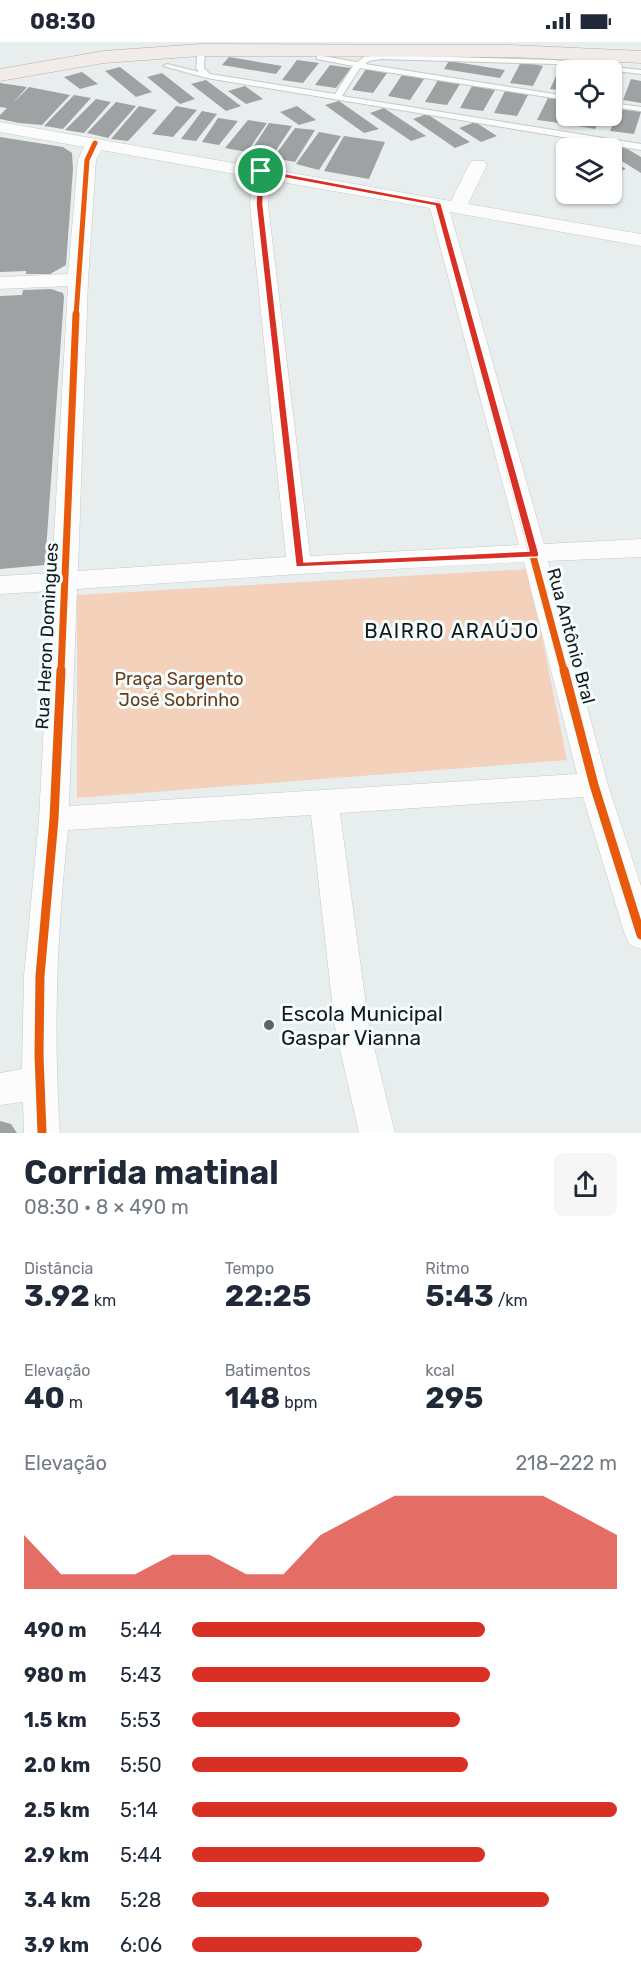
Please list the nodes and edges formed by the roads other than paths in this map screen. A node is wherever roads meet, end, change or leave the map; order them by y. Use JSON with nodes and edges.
{"nodes":[{"id":1,"x":141,"y":42,"type":"edge"},
{"id":2,"x":579,"y":42,"type":"edge"},
{"id":3,"x":201,"y":50,"type":"junction"},
{"id":4,"x":511,"y":51,"type":"junction"},
{"id":5,"x":320,"y":57,"type":"dead end"},
{"id":6,"x":641,"y":57,"type":"edge"},
{"id":7,"x":0,"y":62,"type":"edge"},
{"id":8,"x":358,"y":65,"type":"junction"},
{"id":9,"x":167,"y":66,"type":"dead end"},
{"id":10,"x":641,"y":72,"type":"edge"},
{"id":11,"x":0,"y":75,"type":"edge"},
{"id":12,"x":208,"y":76,"type":"junction"},
{"id":13,"x":556,"y":96,"type":"edge"},
{"id":14,"x":337,"y":98,"type":"junction"},
{"id":15,"x":622,"y":106,"type":"edge"},
{"id":16,"x":641,"y":109,"type":"edge"},
{"id":17,"x":0,"y":127,"type":"edge"},
{"id":18,"x":95,"y":143,"type":"junction"},
{"id":19,"x":641,"y":147,"type":"edge"},
{"id":20,"x":478,"y":165,"type":"dead end"},
{"id":21,"x":261,"y":171,"type":"junction"},
{"id":22,"x":448,"y":206,"type":"junction"},
{"id":23,"x":640,"y":241,"type":"edge"},
{"id":24,"x":78,"y":280,"type":"junction"},
{"id":25,"x":0,"y":283,"type":"edge"},
{"id":26,"x":641,"y":548,"type":"edge"},
{"id":27,"x":534,"y":554,"type":"junction"},
{"id":28,"x":299,"y":565,"type":"junction"},
{"id":29,"x":65,"y":582,"type":"junction"},
{"id":30,"x":0,"y":585,"type":"edge"},
{"id":31,"x":594,"y":785,"type":"junction"},
{"id":32,"x":324,"y":802,"type":"junction"},
{"id":33,"x":54,"y":819,"type":"junction"},
{"id":34,"x":641,"y":935,"type":"edge"},
{"id":35,"x":39,"y":1083,"type":"junction"},
{"id":36,"x":0,"y":1089,"type":"edge"},
{"id":37,"x":42,"y":1133,"type":"edge"},
{"id":38,"x":377,"y":1133,"type":"edge"}],
"edges":[{"from":1,"to":7,"type":"main road"},
{"from":2,"to":4,"type":"main road"},
{"from":3,"to":4,"type":"main road"},
{"from":3,"to":11,"type":"main road"},
{"from":3,"to":12,"type":"lane"},
{"from":4,"to":6,"type":"main road"},
{"from":5,"to":8,"type":"lane"},
{"from":8,"to":10,"type":"lane"},
{"from":8,"to":13,"type":"lane"},
{"from":8,"to":14,"type":"lane"},
{"from":9,"to":12,"type":"lane"},
{"from":12,"to":14,"type":"lane"},
{"from":14,"to":19,"type":"lane"},
{"from":15,"to":16,"type":"lane"},
{"from":17,"to":18,"type":"street"},
{"from":18,"to":21,"type":"street"},
{"from":18,"to":24,"type":"street","name":"Rua Heron Domingues"},
{"from":20,"to":22,"type":"street"},
{"from":21,"to":22,"type":"street"},
{"from":21,"to":28,"type":"street"},
{"from":22,"to":23,"type":"street"},
{"from":22,"to":27,"type":"street","name":"Rua Antônio Bral"},
{"from":24,"to":25,"type":"street"},
{"from":24,"to":29,"type":"street","name":"Rua Heron Domingues"},
{"from":26,"to":27,"type":"street"},
{"from":27,"to":28,"type":"street"},
{"from":27,"to":31,"type":"street","name":"Rua Antônio Bral"},
{"from":28,"to":29,"type":"street"},
{"from":29,"to":30,"type":"street"},
{"from":29,"to":33,"type":"street","name":"Rua Heron Domingues"},
{"from":31,"to":32,"type":"street"},
{"from":31,"to":34,"type":"street","name":"Rua Antônio Bral"},
{"from":32,"to":33,"type":"street"},
{"from":32,"to":38,"type":"street"},
{"from":33,"to":35,"type":"street","name":"Rua Heron Domingues"},
{"from":35,"to":36,"type":"street"},
{"from":35,"to":37,"type":"street","name":"Rua Heron Domingues"}]}
